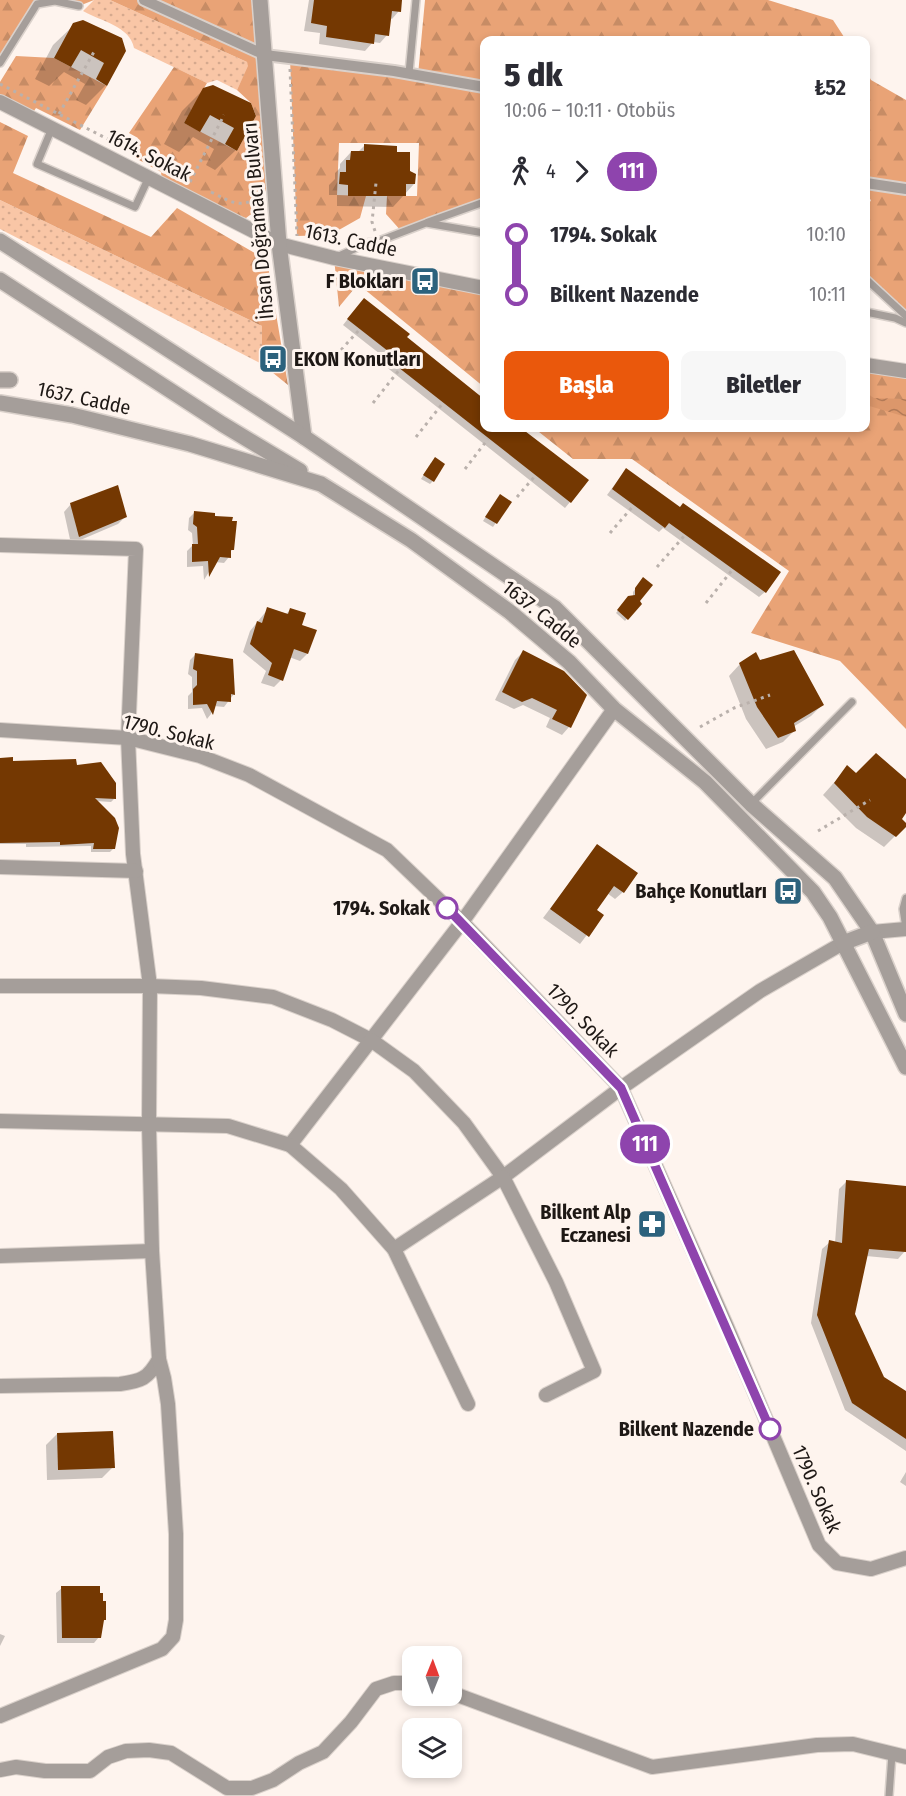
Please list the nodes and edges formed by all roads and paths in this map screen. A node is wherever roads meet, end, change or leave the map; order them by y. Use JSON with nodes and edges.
{"nodes":[{"id":1,"x":144,"y":0,"type":"edge"},
{"id":2,"x":261,"y":0,"type":"edge"},
{"id":3,"x":416,"y":0,"type":"edge"},
{"id":4,"x":79,"y":6,"type":"dead end"},
{"id":5,"x":95,"y":50,"type":"dead end"},
{"id":6,"x":265,"y":55,"type":"junction"},
{"id":7,"x":290,"y":58,"type":"junction"},
{"id":8,"x":0,"y":63,"type":"edge"},
{"id":9,"x":409,"y":73,"type":"junction"},
{"id":10,"x":0,"y":84,"type":"edge"},
{"id":11,"x":480,"y":86,"type":"edge"},
{"id":12,"x":0,"y":102,"type":"edge"},
{"id":13,"x":59,"y":114,"type":"junction"},
{"id":14,"x":224,"y":115,"type":"dead end"},
{"id":15,"x":52,"y":128,"type":"dead end"},
{"id":16,"x":140,"y":156,"type":"dead end"},
{"id":17,"x":149,"y":177,"type":"junction"},
{"id":18,"x":376,"y":183,"type":"dead end"},
{"id":19,"x":870,"y":184,"type":"edge"},
{"id":20,"x":199,"y":186,"type":"dead end"},
{"id":21,"x":906,"y":189,"type":"edge"},
{"id":22,"x":208,"y":190,"type":"dead end"},
{"id":23,"x":264,"y":190,"type":"dead end"},
{"id":24,"x":480,"y":203,"type":"edge"},
{"id":25,"x":426,"y":223,"type":"junction"},
{"id":26,"x":480,"y":232,"type":"edge"},
{"id":27,"x":297,"y":236,"type":"dead end"},
{"id":28,"x":0,"y":241,"type":"edge"},
{"id":29,"x":379,"y":241,"type":"junction"},
{"id":30,"x":279,"y":244,"type":"junction"},
{"id":31,"x":334,"y":258,"type":"junction"},
{"id":32,"x":0,"y":279,"type":"edge"},
{"id":33,"x":870,"y":283,"type":"edge"},
{"id":34,"x":480,"y":287,"type":"edge"},
{"id":35,"x":870,"y":313,"type":"edge"},
{"id":36,"x":906,"y":316,"type":"edge"},
{"id":37,"x":906,"y":323,"type":"edge"},
{"id":38,"x":360,"y":329,"type":"dead end"},
{"id":39,"x":332,"y":361,"type":"dead end"},
{"id":40,"x":870,"y":366,"type":"edge"},
{"id":41,"x":400,"y":369,"type":"dead end"},
{"id":42,"x":906,"y":371,"type":"edge"},
{"id":43,"x":0,"y":403,"type":"edge"},
{"id":44,"x":373,"y":403,"type":"dead end"},
{"id":45,"x":443,"y":403,"type":"dead end"},
{"id":46,"x":304,"y":437,"type":"junction"},
{"id":47,"x":416,"y":437,"type":"dead end"},
{"id":48,"x":488,"y":439,"type":"dead end"},
{"id":49,"x":465,"y":469,"type":"dead end"},
{"id":50,"x":535,"y":476,"type":"dead end"},
{"id":51,"x":321,"y":484,"type":"junction"},
{"id":52,"x":518,"y":497,"type":"dead end"},
{"id":53,"x":634,"y":506,"type":"dead end"},
{"id":54,"x":610,"y":533,"type":"dead end"},
{"id":55,"x":685,"y":535,"type":"dead end"},
{"id":56,"x":0,"y":545,"type":"edge"},
{"id":57,"x":657,"y":567,"type":"dead end"},
{"id":58,"x":733,"y":569,"type":"dead end"},
{"id":59,"x":706,"y":603,"type":"dead end"},
{"id":60,"x":770,"y":695,"type":"dead end"},
{"id":61,"x":852,"y":702,"type":"dead end"},
{"id":62,"x":614,"y":709,"type":"junction"},
{"id":63,"x":700,"y":727,"type":"dead end"},
{"id":64,"x":0,"y":730,"type":"edge"},
{"id":65,"x":128,"y":738,"type":"junction"},
{"id":66,"x":870,"y":800,"type":"dead end"},
{"id":67,"x":751,"y":804,"type":"junction"},
{"id":68,"x":818,"y":831,"type":"dead end"},
{"id":69,"x":0,"y":867,"type":"edge"},
{"id":70,"x":136,"y":871,"type":"junction"},
{"id":71,"x":906,"y":898,"type":"edge"},
{"id":72,"x":462,"y":922,"type":"junction"},
{"id":73,"x":906,"y":928,"type":"edge"},
{"id":74,"x":872,"y":932,"type":"junction"},
{"id":75,"x":843,"y":943,"type":"junction"},
{"id":76,"x":0,"y":986,"type":"edge"},
{"id":77,"x":150,"y":986,"type":"junction"},
{"id":78,"x":906,"y":1014,"type":"edge"},
{"id":79,"x":371,"y":1040,"type":"junction"},
{"id":80,"x":906,"y":1067,"type":"edge"},
{"id":81,"x":621,"y":1088,"type":"junction"},
{"id":82,"x":0,"y":1121,"type":"edge"},
{"id":83,"x":149,"y":1125,"type":"junction"},
{"id":84,"x":290,"y":1145,"type":"junction"},
{"id":85,"x":503,"y":1177,"type":"junction"},
{"id":86,"x":394,"y":1249,"type":"junction"},
{"id":87,"x":152,"y":1251,"type":"junction"},
{"id":88,"x":0,"y":1256,"type":"edge"},
{"id":89,"x":159,"y":1359,"type":"junction"},
{"id":90,"x":0,"y":1386,"type":"edge"},
{"id":91,"x":546,"y":1395,"type":"dead end"},
{"id":92,"x":468,"y":1404,"type":"dead end"},
{"id":93,"x":906,"y":1558,"type":"edge"},
{"id":94,"x":402,"y":1683,"type":"edge"},
{"id":95,"x":462,"y":1697,"type":"edge"},
{"id":96,"x":0,"y":1716,"type":"edge"},
{"id":97,"x":892,"y":1754,"type":"junction"},
{"id":98,"x":906,"y":1757,"type":"edge"},
{"id":99,"x":0,"y":1770,"type":"edge"},
{"id":100,"x":889,"y":1796,"type":"edge"}],
"edges":[{"from":1,"to":6,"type":"street"},
{"from":2,"to":6,"type":"street","name":"İhsan Doğramacı Bulvarı"},
{"from":3,"to":9,"type":"lane"},
{"from":4,"to":8,"type":"lane"},
{"from":5,"to":13,"type":"path"},
{"from":6,"to":7,"type":"street"},
{"from":6,"to":30,"type":"street","name":"İhsan Doğramacı Bulvarı"},
{"from":7,"to":9,"type":"street"},
{"from":7,"to":27,"type":"path"},
{"from":9,"to":11,"type":"street"},
{"from":10,"to":13,"type":"path"},
{"from":12,"to":17,"type":"street","name":"1614. Sokak"},
{"from":13,"to":16,"type":"path"},
{"from":14,"to":20,"type":"path"},
{"from":15,"to":17,"type":"lane"},
{"from":17,"to":30,"type":"street","name":"1614. Sokak"},
{"from":18,"to":29,"type":"path"},
{"from":19,"to":21,"type":"street"},
{"from":22,"to":23,"type":"path"},
{"from":24,"to":25,"type":"lane"},
{"from":25,"to":26,"type":"lane"},
{"from":25,"to":29,"type":"lane"},
{"from":28,"to":46,"type":"street","name":"1637. Cadde"},
{"from":29,"to":31,"type":"lane"},
{"from":30,"to":31,"type":"street","name":"1613. Cadde"},
{"from":30,"to":46,"type":"street","name":"İhsan Doğramacı Bulvarı"},
{"from":31,"to":34,"type":"street","name":"1613. Cadde"},
{"from":32,"to":51,"type":"street"},
{"from":33,"to":36,"type":"lane"},
{"from":35,"to":37,"type":"lane"},
{"from":38,"to":39,"type":"path"},
{"from":40,"to":42,"type":"street"},
{"from":41,"to":44,"type":"path"},
{"from":43,"to":51,"type":"street","name":"1637. Cadde"},
{"from":45,"to":47,"type":"path"},
{"from":46,"to":67,"type":"street","name":"1637. Cadde"},
{"from":48,"to":49,"type":"path"},
{"from":50,"to":52,"type":"path"},
{"from":51,"to":62,"type":"street","name":"1637. Cadde"},
{"from":53,"to":54,"type":"path"},
{"from":55,"to":57,"type":"path"},
{"from":56,"to":65,"type":"street"},
{"from":58,"to":59,"type":"path"},
{"from":60,"to":63,"type":"path"},
{"from":61,"to":67,"type":"lane"},
{"from":62,"to":72,"type":"street"},
{"from":62,"to":75,"type":"street","name":"1637. Cadde"},
{"from":64,"to":65,"type":"street","name":"1790. Sokak"},
{"from":65,"to":70,"type":"street"},
{"from":65,"to":72,"type":"street","name":"1790. Sokak"},
{"from":66,"to":68,"type":"path"},
{"from":67,"to":74,"type":"street","name":"1637. Cadde"},
{"from":69,"to":70,"type":"street"},
{"from":70,"to":77,"type":"street"},
{"from":71,"to":73,"type":"lane"},
{"from":72,"to":79,"type":"street"},
{"from":72,"to":81,"type":"street","name":"1790. Sokak"},
{"from":73,"to":74,"type":"street"},
{"from":74,"to":75,"type":"street"},
{"from":74,"to":78,"type":"street","name":"1637. Cadde"},
{"from":75,"to":80,"type":"street","name":"1637. Cadde"},
{"from":75,"to":81,"type":"street"},
{"from":76,"to":77,"type":"street"},
{"from":77,"to":79,"type":"street"},
{"from":77,"to":83,"type":"street"},
{"from":79,"to":84,"type":"street"},
{"from":79,"to":85,"type":"street"},
{"from":81,"to":85,"type":"street"},
{"from":81,"to":93,"type":"street","name":"1790. Sokak"},
{"from":82,"to":83,"type":"street"},
{"from":83,"to":84,"type":"street"},
{"from":83,"to":87,"type":"street"},
{"from":84,"to":86,"type":"street"},
{"from":85,"to":86,"type":"street"},
{"from":85,"to":91,"type":"street"},
{"from":86,"to":92,"type":"street"},
{"from":87,"to":88,"type":"street"},
{"from":87,"to":89,"type":"street"},
{"from":89,"to":90,"type":"street"},
{"from":89,"to":96,"type":"street"},
{"from":94,"to":99,"type":"street"},
{"from":95,"to":97,"type":"street"},
{"from":97,"to":98,"type":"street"},
{"from":97,"to":100,"type":"lane"}]}
